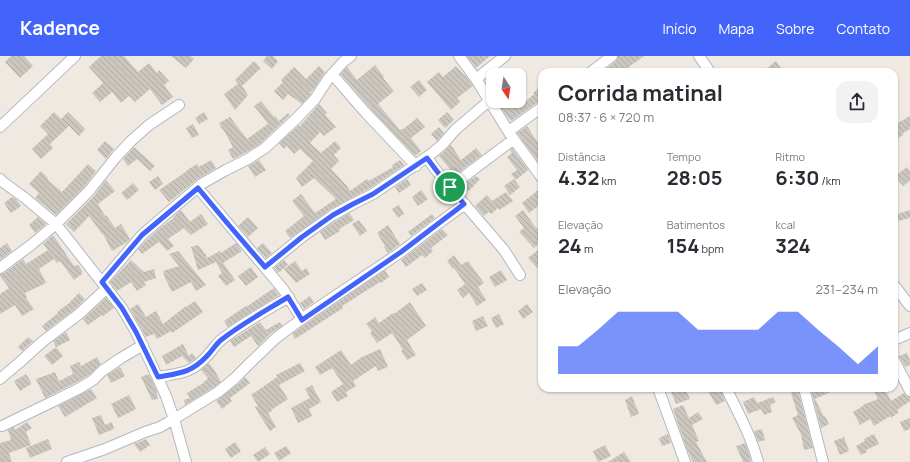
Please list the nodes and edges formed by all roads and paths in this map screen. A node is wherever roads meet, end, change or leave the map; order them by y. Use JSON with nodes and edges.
{"nodes":[{"id":1,"x":75,"y":56,"type":"edge"},
{"id":2,"x":351,"y":56,"type":"edge"},
{"id":3,"x":459,"y":56,"type":"edge"},
{"id":4,"x":505,"y":56,"type":"edge"},
{"id":5,"x":612,"y":56,"type":"edge"},
{"id":6,"x":699,"y":56,"type":"edge"},
{"id":7,"x":596,"y":68,"type":"edge"},
{"id":8,"x":707,"y":68,"type":"edge"},
{"id":9,"x":332,"y":74,"type":"junction"},
{"id":10,"x":476,"y":79,"type":"junction"},
{"id":11,"x":486,"y":94,"type":"edge"},
{"id":12,"x":486,"y":103,"type":"edge"},
{"id":13,"x":179,"y":105,"type":"dead end"},
{"id":14,"x":495,"y":108,"type":"edge"},
{"id":15,"x":538,"y":111,"type":"edge"},
{"id":16,"x":0,"y":127,"type":"edge"},
{"id":17,"x":511,"y":135,"type":"junction"},
{"id":18,"x":427,"y":158,"type":"junction"},
{"id":19,"x":416,"y":166,"type":"junction"},
{"id":20,"x":538,"y":172,"type":"edge"},
{"id":21,"x":0,"y":179,"type":"edge"},
{"id":22,"x":450,"y":187,"type":"junction"},
{"id":23,"x":198,"y":188,"type":"junction"},
{"id":24,"x":464,"y":204,"type":"junction"},
{"id":25,"x":56,"y":224,"type":"junction"},
{"id":26,"x":265,"y":267,"type":"junction"},
{"id":27,"x":0,"y":268,"type":"edge"},
{"id":28,"x":520,"y":275,"type":"dead end"},
{"id":29,"x":104,"y":285,"type":"junction"},
{"id":30,"x":898,"y":290,"type":"edge"},
{"id":31,"x":288,"y":297,"type":"junction"},
{"id":32,"x":910,"y":306,"type":"edge"},
{"id":33,"x":302,"y":320,"type":"junction"},
{"id":34,"x":910,"y":333,"type":"edge"},
{"id":35,"x":898,"y":338,"type":"edge"},
{"id":36,"x":143,"y":345,"type":"junction"},
{"id":37,"x":898,"y":368,"type":"edge"},
{"id":38,"x":158,"y":377,"type":"junction"},
{"id":39,"x":0,"y":379,"type":"edge"},
{"id":40,"x":910,"y":391,"type":"edge"},
{"id":41,"x":659,"y":392,"type":"edge"},
{"id":42,"x":728,"y":392,"type":"edge"},
{"id":43,"x":805,"y":392,"type":"edge"},
{"id":44,"x":174,"y":419,"type":"junction"},
{"id":45,"x":2,"y":426,"type":"dead end"},
{"id":46,"x":67,"y":462,"type":"edge"},
{"id":47,"x":186,"y":462,"type":"edge"},
{"id":48,"x":685,"y":462,"type":"edge"},
{"id":49,"x":758,"y":462,"type":"edge"},
{"id":50,"x":823,"y":462,"type":"edge"}],
"edges":[{"from":1,"to":16,"type":"street"},
{"from":2,"to":9,"type":"street"},
{"from":3,"to":10,"type":"street"},
{"from":4,"to":10,"type":"street"},
{"from":5,"to":7,"type":"street"},
{"from":6,"to":8,"type":"street"},
{"from":9,"to":19,"type":"street"},
{"from":9,"to":23,"type":"street"},
{"from":10,"to":11,"type":"street"},
{"from":12,"to":18,"type":"street"},
{"from":13,"to":25,"type":"street"},
{"from":14,"to":17,"type":"street"},
{"from":15,"to":17,"type":"street"},
{"from":17,"to":20,"type":"street"},
{"from":17,"to":22,"type":"street"},
{"from":18,"to":19,"type":"street"},
{"from":18,"to":22,"type":"street"},
{"from":19,"to":26,"type":"street"},
{"from":21,"to":25,"type":"street"},
{"from":22,"to":24,"type":"street"},
{"from":23,"to":26,"type":"street"},
{"from":23,"to":29,"type":"street"},
{"from":24,"to":28,"type":"street"},
{"from":24,"to":33,"type":"street"},
{"from":25,"to":27,"type":"street"},
{"from":25,"to":29,"type":"street"},
{"from":26,"to":31,"type":"street"},
{"from":29,"to":36,"type":"street"},
{"from":29,"to":39,"type":"street"},
{"from":30,"to":32,"type":"street"},
{"from":31,"to":33,"type":"street"},
{"from":31,"to":38,"type":"street"},
{"from":33,"to":44,"type":"street"},
{"from":34,"to":35,"type":"street"},
{"from":36,"to":38,"type":"street"},
{"from":36,"to":45,"type":"street"},
{"from":37,"to":40,"type":"street"},
{"from":38,"to":44,"type":"street"},
{"from":41,"to":48,"type":"street"},
{"from":42,"to":49,"type":"street"},
{"from":43,"to":50,"type":"street"},
{"from":44,"to":46,"type":"street"},
{"from":44,"to":47,"type":"street"}]}
